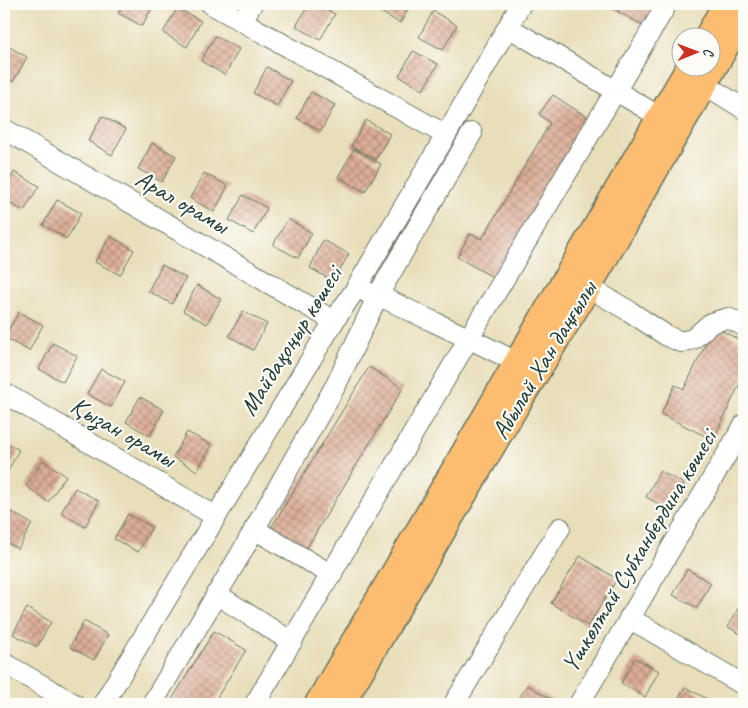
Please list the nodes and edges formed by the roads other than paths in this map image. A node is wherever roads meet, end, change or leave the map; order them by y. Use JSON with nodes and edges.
{"nodes":[{"id":1,"x":211,"y":4,"type":"edge"},
{"id":2,"x":252,"y":4,"type":"edge"},
{"id":3,"x":521,"y":4,"type":"edge"},
{"id":4,"x":667,"y":4,"type":"edge"},
{"id":5,"x":726,"y":4,"type":"edge"},
{"id":6,"x":744,"y":14,"type":"edge"},
{"id":7,"x":242,"y":21,"type":"junction"},
{"id":8,"x":508,"y":27,"type":"junction"},
{"id":9,"x":713,"y":28,"type":"edge"},
{"id":10,"x":720,"y":45,"type":"edge"},
{"id":11,"x":694,"y":78,"type":"edge"},
{"id":12,"x":695,"y":78,"type":"edge"},
{"id":13,"x":699,"y":78,"type":"edge"},
{"id":14,"x":616,"y":90,"type":"junction"},
{"id":15,"x":744,"y":109,"type":"edge"},
{"id":16,"x":660,"y":117,"type":"junction"},
{"id":17,"x":4,"y":128,"type":"edge"},
{"id":18,"x":472,"y":133,"type":"dead end"},
{"id":19,"x":446,"y":135,"type":"junction"},
{"id":20,"x":588,"y":287,"type":"junction"},
{"id":21,"x":355,"y":290,"type":"junction"},
{"id":22,"x":378,"y":295,"type":"junction"},
{"id":23,"x":334,"y":320,"type":"junction"},
{"id":24,"x":744,"y":326,"type":"edge"},
{"id":25,"x":469,"y":338,"type":"junction"},
{"id":26,"x":518,"y":363,"type":"junction"},
{"id":27,"x":4,"y":393,"type":"edge"},
{"id":28,"x":744,"y":425,"type":"edge"},
{"id":29,"x":215,"y":516,"type":"junction"},
{"id":30,"x":560,"y":528,"type":"dead end"},
{"id":31,"x":254,"y":529,"type":"junction"},
{"id":32,"x":332,"y":575,"type":"junction"},
{"id":33,"x":216,"y":594,"type":"junction"},
{"id":34,"x":629,"y":618,"type":"junction"},
{"id":35,"x":292,"y":642,"type":"junction"},
{"id":36,"x":4,"y":663,"type":"edge"},
{"id":37,"x":744,"y":685,"type":"edge"},
{"id":38,"x":74,"y":704,"type":"edge"},
{"id":39,"x":103,"y":704,"type":"edge"},
{"id":40,"x":152,"y":704,"type":"edge"},
{"id":41,"x":255,"y":704,"type":"edge"},
{"id":42,"x":318,"y":704,"type":"edge"},
{"id":43,"x":341,"y":704,"type":"edge"},
{"id":44,"x":454,"y":704,"type":"edge"},
{"id":45,"x":579,"y":704,"type":"edge"}],
"edges":[{"from":1,"to":7,"type":"street"},
{"from":2,"to":7,"type":"street"},
{"from":3,"to":8,"type":"street","name":"Майдақоңыр көшесі"},
{"from":4,"to":14,"type":"street"},
{"from":5,"to":9,"type":"main road"},
{"from":6,"to":10,"type":"main road","name":"Абылай Хан даңғылы"},
{"from":7,"to":19,"type":"street"},
{"from":8,"to":14,"type":"street"},
{"from":8,"to":19,"type":"street","name":"Майдақоңыр көшесі"},
{"from":11,"to":16,"type":"main road","name":"Абылай Хан даңғылы"},
{"from":12,"to":20,"type":"main road","name":"Абылай Хан даңғылы"},
{"from":13,"to":15,"type":"street"},
{"from":14,"to":16,"type":"street"},
{"from":14,"to":25,"type":"street"},
{"from":16,"to":26,"type":"main road","name":"Абылай Хан даңғылы"},
{"from":17,"to":23,"type":"street","name":"Арал орамы"},
{"from":18,"to":22,"type":"street"},
{"from":19,"to":21,"type":"street","name":"Майдақоңыр көшесі"},
{"from":20,"to":24,"type":"street"},
{"from":20,"to":43,"type":"main road","name":"Абылай Хан даңғылы"},
{"from":21,"to":22,"type":"street"},
{"from":21,"to":23,"type":"street","name":"Майдақоңыр көшесі"},
{"from":22,"to":25,"type":"street"},
{"from":22,"to":31,"type":"street"},
{"from":23,"to":29,"type":"street","name":"Майдақоңыр көшесі"},
{"from":25,"to":26,"type":"street"},
{"from":25,"to":32,"type":"street"},
{"from":26,"to":42,"type":"main road","name":"Абылай Хан даңғылы"},
{"from":27,"to":29,"type":"street","name":"Қызан орамы"},
{"from":28,"to":34,"type":"street","name":"Үшкөлтай Субханбердина көшесі"},
{"from":29,"to":39,"type":"street","name":"Майдақоңыр көшесі"},
{"from":30,"to":44,"type":"street"},
{"from":31,"to":32,"type":"street"},
{"from":31,"to":33,"type":"street"},
{"from":32,"to":35,"type":"street"},
{"from":33,"to":35,"type":"street"},
{"from":33,"to":40,"type":"street"},
{"from":34,"to":37,"type":"street"},
{"from":34,"to":45,"type":"street","name":"Үшкөлтай Субханбердина көшесі"},
{"from":35,"to":41,"type":"street"},
{"from":36,"to":38,"type":"street"}]}
